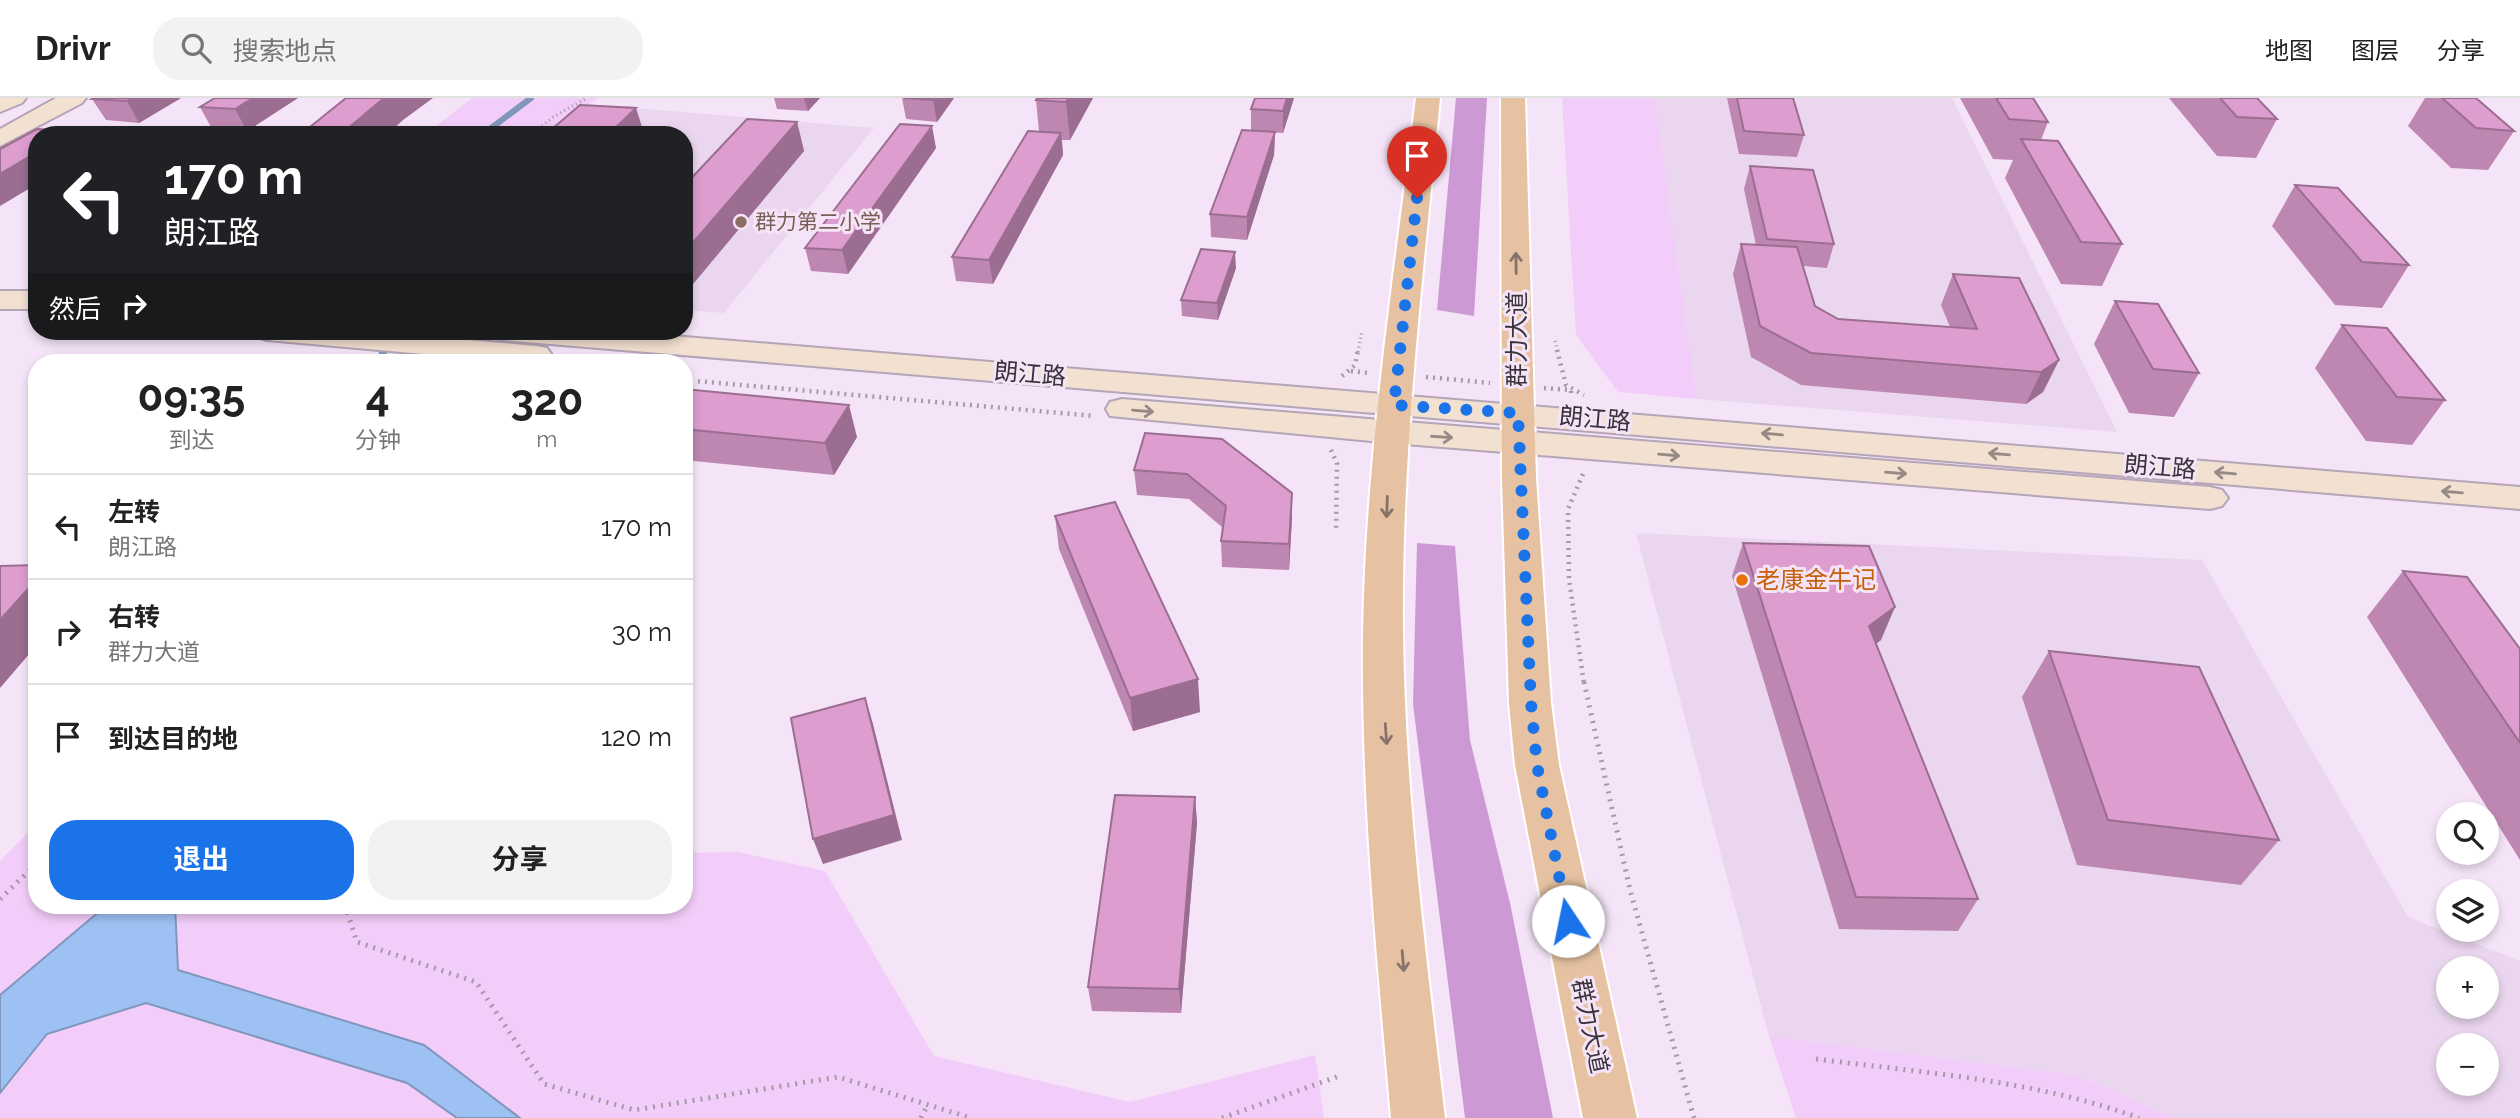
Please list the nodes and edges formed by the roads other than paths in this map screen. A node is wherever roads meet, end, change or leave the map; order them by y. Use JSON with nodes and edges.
{"nodes":[{"id":1,"x":14,"y":98,"type":"edge"},
{"id":2,"x":74,"y":98,"type":"edge"},
{"id":3,"x":1428,"y":98,"type":"edge"},
{"id":4,"x":1513,"y":98,"type":"edge"},
{"id":5,"x":0,"y":106,"type":"edge"},
{"id":6,"x":0,"y":139,"type":"edge"},
{"id":7,"x":0,"y":299,"type":"edge"},
{"id":8,"x":28,"y":300,"type":"edge"},
{"id":9,"x":0,"y":318,"type":"edge"},
{"id":10,"x":28,"y":319,"type":"edge"},
{"id":11,"x":365,"y":340,"type":"edge"},
{"id":12,"x":594,"y":340,"type":"edge"},
{"id":13,"x":522,"y":354,"type":"edge"},
{"id":14,"x":693,"y":370,"type":"edge"},
{"id":15,"x":1393,"y":419,"type":"junction"},
{"id":16,"x":1518,"y":428,"type":"junction"},
{"id":17,"x":2520,"y":498,"type":"edge"},
{"id":18,"x":2520,"y":523,"type":"edge"},
{"id":19,"x":1608,"y":1113,"type":"edge"},
{"id":20,"x":1418,"y":1118,"type":"edge"}],
"edges":[{"from":1,"to":5,"type":"main road"},
{"from":2,"to":6,"type":"main road"},
{"from":3,"to":15,"type":"main road"},
{"from":16,"to":4,"type":"main road","name":"群力大道","one_way":true},
{"from":7,"to":8,"type":"main road"},
{"from":9,"to":10,"type":"main road"},
{"from":11,"to":13,"type":"main road"},
{"from":12,"to":15,"type":"main road","name":"朗江路"},
{"from":14,"to":15,"type":"main road","name":"朗江路","one_way":true},
{"from":15,"to":16,"type":"main road","name":"朗江路"},
{"from":15,"to":20,"type":"main road","one_way":true},
{"from":17,"to":16,"type":"main road","name":"朗江路","one_way":true},
{"from":16,"to":18,"type":"main road","name":"朗江路","one_way":true},
{"from":16,"to":19,"type":"main road","name":"群力大道"}]}
